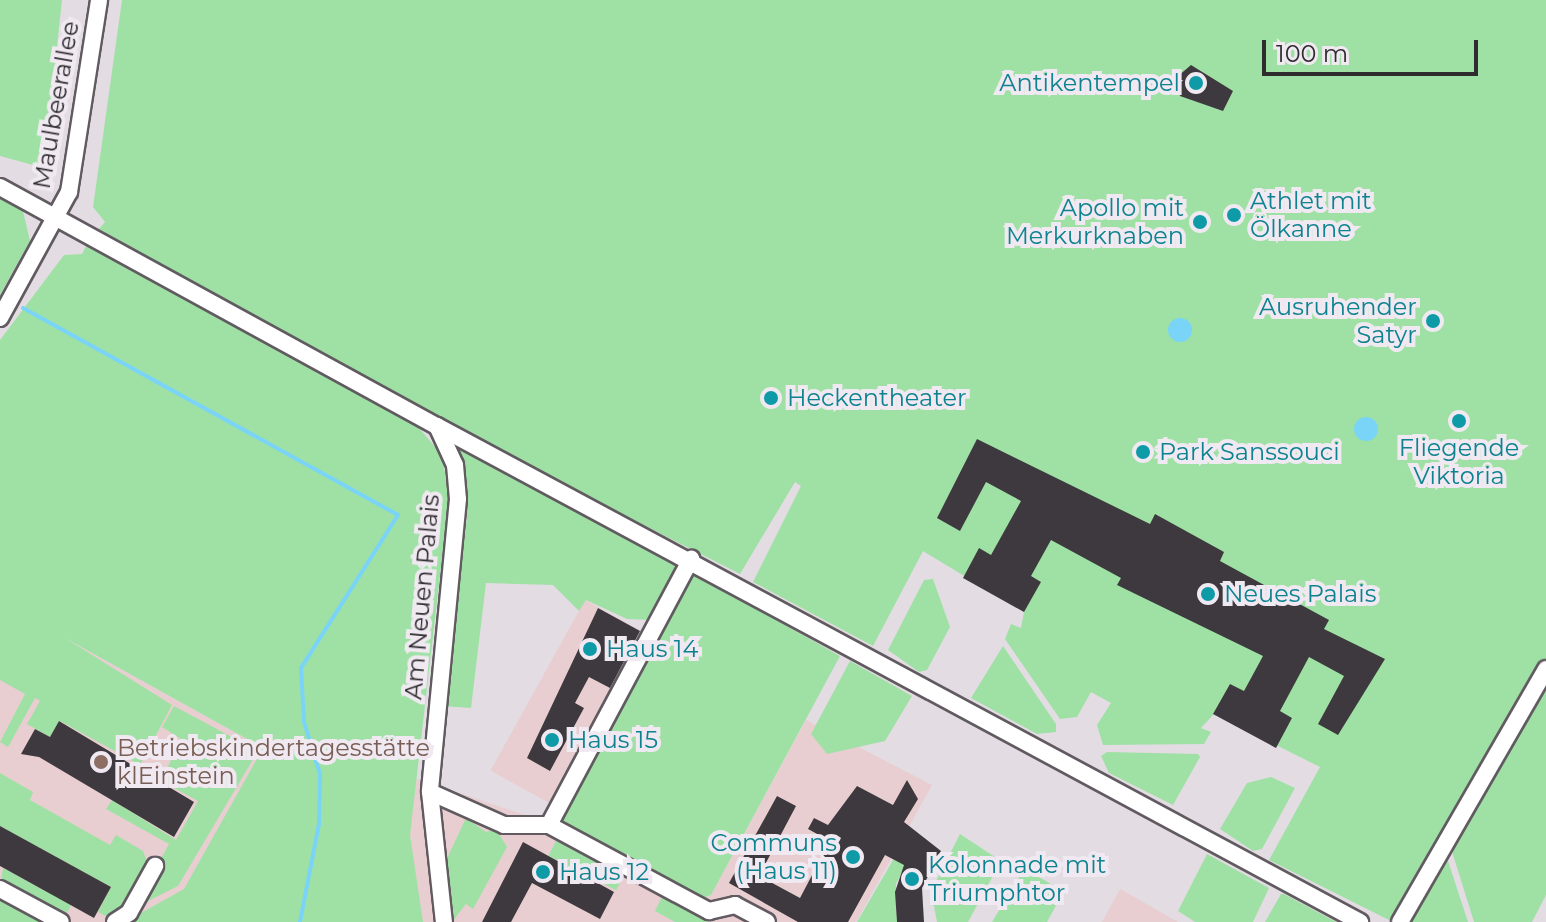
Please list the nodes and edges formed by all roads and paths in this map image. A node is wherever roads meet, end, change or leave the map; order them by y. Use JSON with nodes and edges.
{"nodes":[{"id":1,"x":99,"y":0,"type":"edge"},
{"id":2,"x":0,"y":187,"type":"edge"},
{"id":3,"x":57,"y":217,"type":"junction"},
{"id":4,"x":0,"y":318,"type":"edge"},
{"id":5,"x":437,"y":426,"type":"junction"},
{"id":6,"x":691,"y":559,"type":"junction"},
{"id":7,"x":1542,"y":675,"type":"edge"},
{"id":8,"x":430,"y":792,"type":"junction"},
{"id":9,"x":549,"y":825,"type":"junction"},
{"id":10,"x":155,"y":866,"type":"dead end"},
{"id":11,"x":0,"y":889,"type":"edge"},
{"id":12,"x":61,"y":922,"type":"edge"},
{"id":13,"x":115,"y":922,"type":"edge"},
{"id":14,"x":444,"y":922,"type":"edge"},
{"id":15,"x":767,"y":922,"type":"edge"},
{"id":16,"x":1360,"y":922,"type":"edge"},
{"id":17,"x":1400,"y":922,"type":"edge"}],
"edges":[{"from":1,"to":3,"type":"street","name":"Maulbeerallee"},
{"from":2,"to":3,"type":"street"},
{"from":3,"to":4,"type":"street","name":"Maulbeerallee"},
{"from":3,"to":5,"type":"street"},
{"from":5,"to":6,"type":"street"},
{"from":5,"to":8,"type":"street","name":"Am Neuen Palais"},
{"from":6,"to":9,"type":"street"},
{"from":6,"to":16,"type":"street"},
{"from":7,"to":17,"type":"street"},
{"from":8,"to":9,"type":"street"},
{"from":8,"to":14,"type":"street","name":"Am Neuen Palais"},
{"from":9,"to":15,"type":"street"},
{"from":10,"to":13,"type":"street"},
{"from":11,"to":12,"type":"street"}]}
